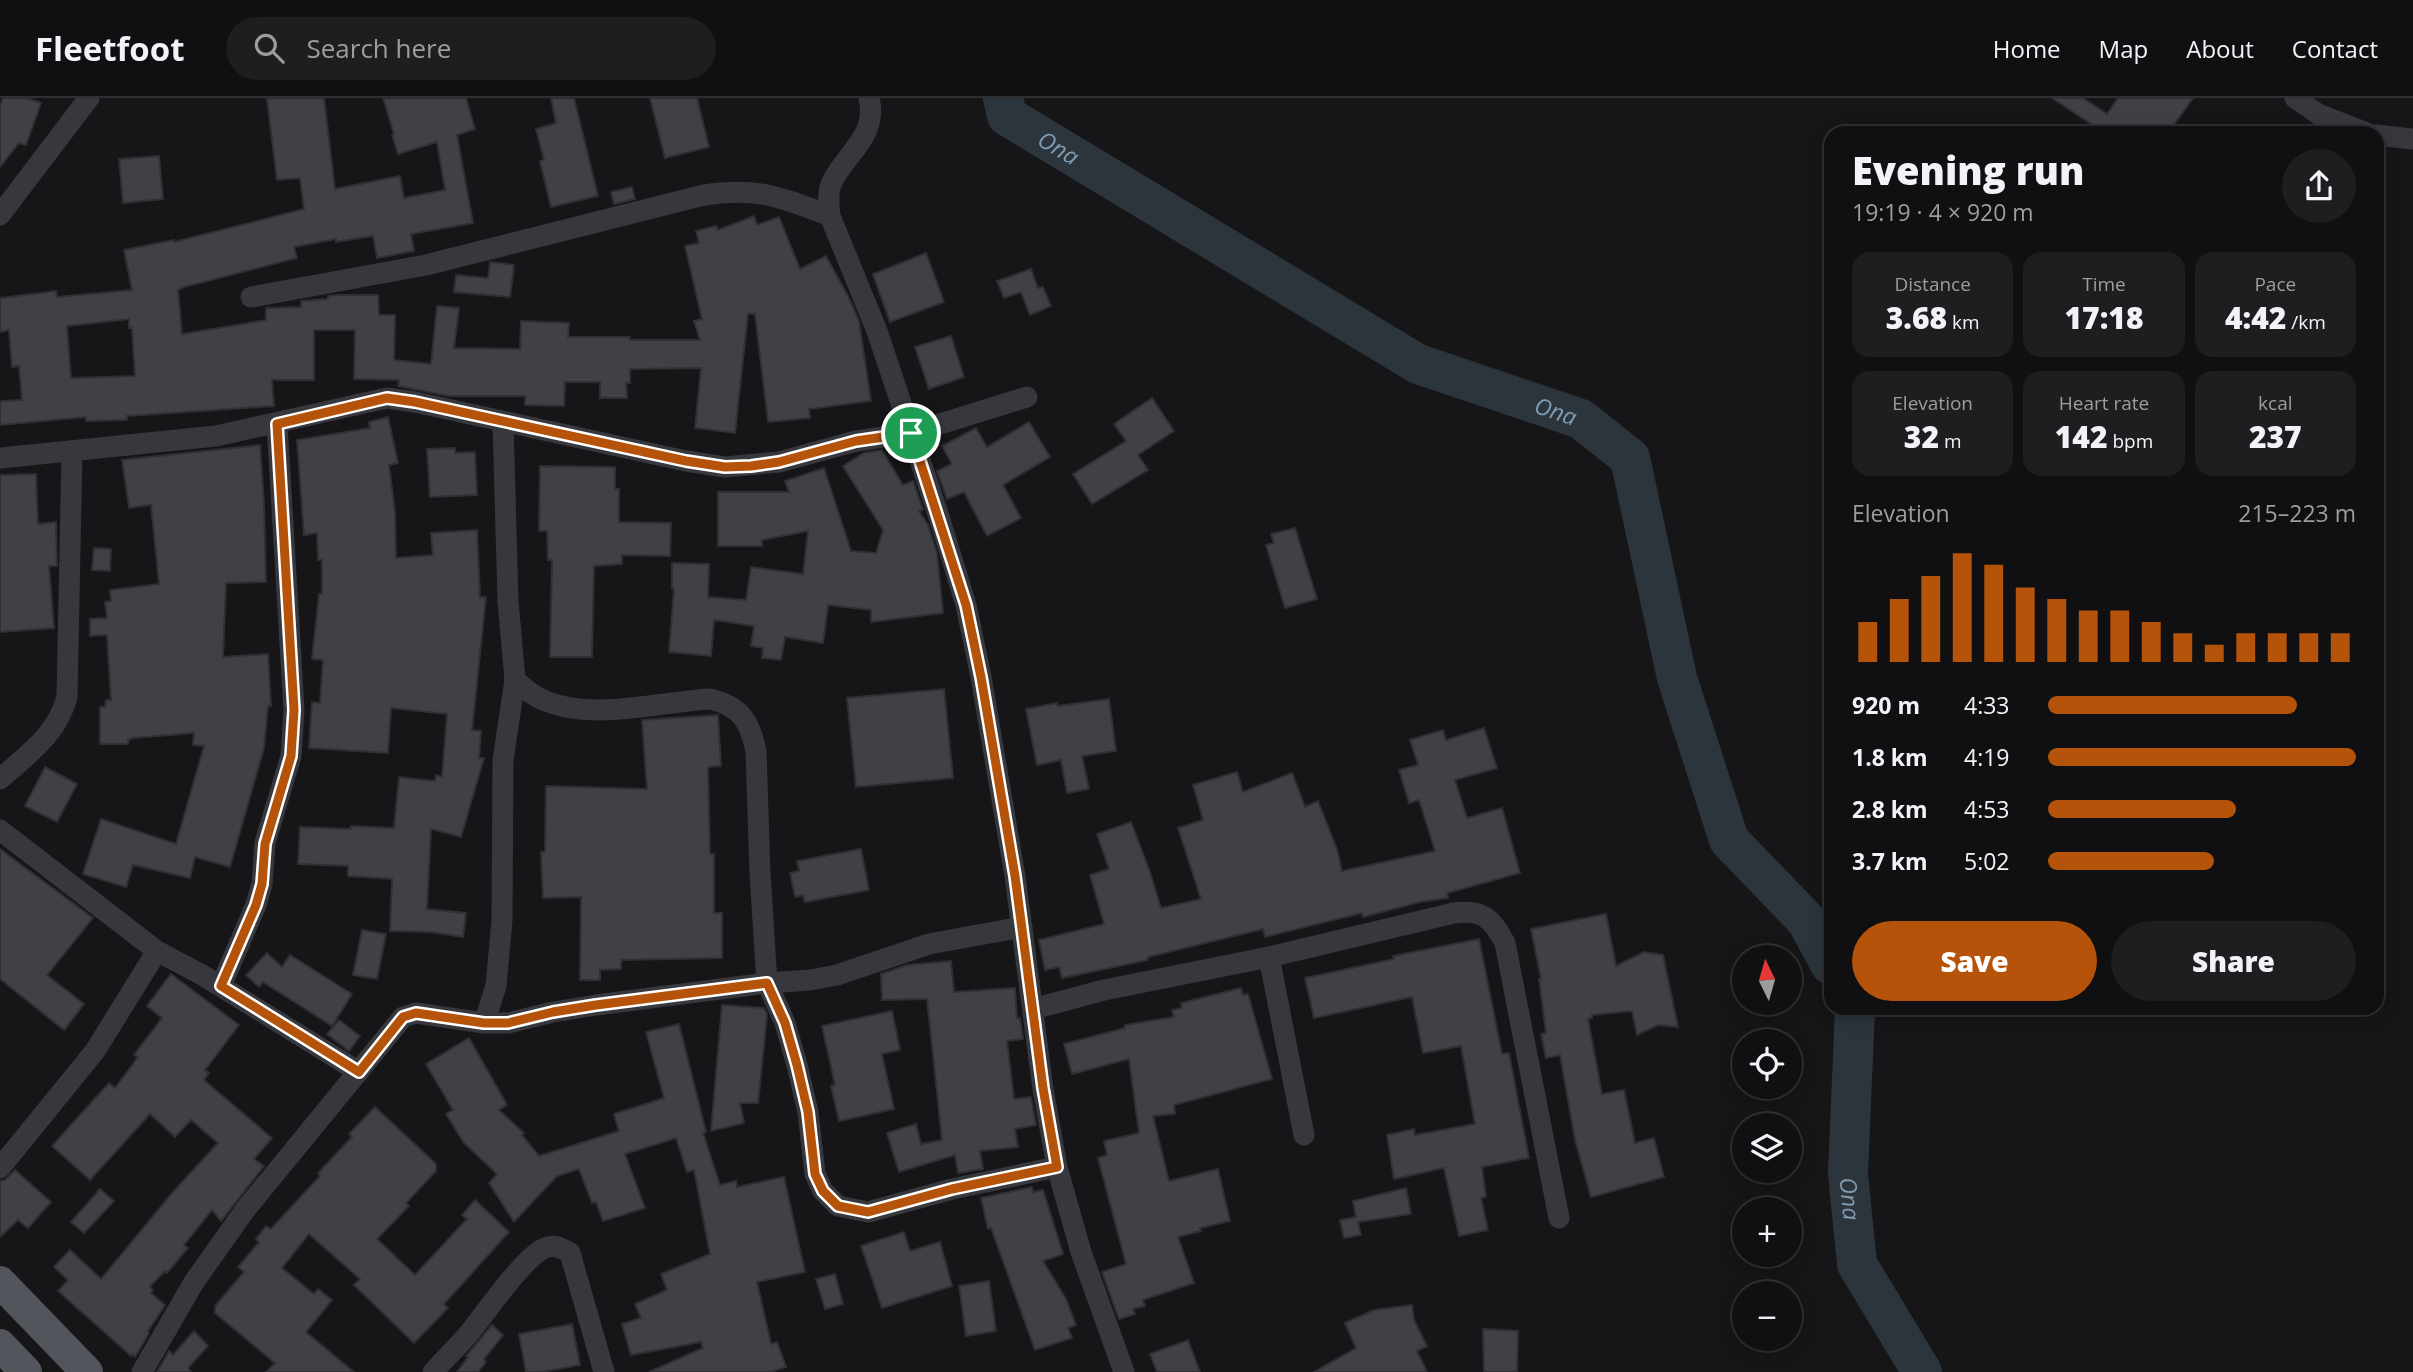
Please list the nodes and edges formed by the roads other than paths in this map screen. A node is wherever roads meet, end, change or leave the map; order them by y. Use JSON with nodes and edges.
{"nodes":[{"id":1,"x":89,"y":98,"type":"edge"},
{"id":2,"x":869,"y":98,"type":"edge"},
{"id":3,"x":2295,"y":98,"type":"edge"},
{"id":4,"x":2349,"y":126,"type":"edge"},
{"id":5,"x":2384,"y":136,"type":"edge"},
{"id":6,"x":2413,"y":139,"type":"edge"},
{"id":7,"x":0,"y":215,"type":"edge"},
{"id":8,"x":830,"y":216,"type":"junction"},
{"id":9,"x":251,"y":297,"type":"dead end"},
{"id":10,"x":1027,"y":397,"type":"dead end"},
{"id":11,"x":503,"y":423,"type":"junction"},
{"id":12,"x":277,"y":424,"type":"junction"},
{"id":13,"x":911,"y":433,"type":"junction"},
{"id":14,"x":72,"y":452,"type":"junction"},
{"id":15,"x":0,"y":458,"type":"edge"},
{"id":16,"x":514,"y":680,"type":"junction"},
{"id":17,"x":0,"y":779,"type":"edge"},
{"id":18,"x":0,"y":830,"type":"edge"},
{"id":19,"x":1022,"y":927,"type":"junction"},
{"id":20,"x":157,"y":951,"type":"junction"},
{"id":21,"x":1269,"y":957,"type":"junction"},
{"id":22,"x":767,"y":983,"type":"junction"},
{"id":23,"x":221,"y":986,"type":"junction"},
{"id":24,"x":1033,"y":1009,"type":"junction"},
{"id":25,"x":484,"y":1023,"type":"junction"},
{"id":26,"x":359,"y":1072,"type":"junction"},
{"id":27,"x":1304,"y":1135,"type":"dead end"},
{"id":28,"x":1057,"y":1167,"type":"junction"},
{"id":29,"x":0,"y":1168,"type":"edge"},
{"id":30,"x":1559,"y":1218,"type":"dead end"},
{"id":31,"x":0,"y":1282,"type":"edge"},
{"id":32,"x":0,"y":1345,"type":"edge"},
{"id":33,"x":26,"y":1372,"type":"edge"},
{"id":34,"x":87,"y":1372,"type":"edge"},
{"id":35,"x":142,"y":1372,"type":"edge"},
{"id":36,"x":433,"y":1372,"type":"edge"},
{"id":37,"x":604,"y":1372,"type":"edge"},
{"id":38,"x":1124,"y":1372,"type":"edge"}],
"edges":[{"from":1,"to":7,"type":"street"},
{"from":2,"to":8,"type":"street"},
{"from":3,"to":4,"type":"street"},
{"from":5,"to":6,"type":"street"},
{"from":8,"to":9,"type":"street"},
{"from":8,"to":13,"type":"street"},
{"from":10,"to":13,"type":"street"},
{"from":11,"to":12,"type":"street"},
{"from":11,"to":13,"type":"street"},
{"from":11,"to":16,"type":"street"},
{"from":12,"to":14,"type":"street"},
{"from":12,"to":23,"type":"street"},
{"from":13,"to":19,"type":"street"},
{"from":14,"to":15,"type":"street"},
{"from":14,"to":17,"type":"street"},
{"from":16,"to":22,"type":"street"},
{"from":16,"to":25,"type":"street"},
{"from":18,"to":20,"type":"street"},
{"from":19,"to":22,"type":"street"},
{"from":19,"to":24,"type":"street"},
{"from":20,"to":23,"type":"street"},
{"from":20,"to":29,"type":"street"},
{"from":21,"to":24,"type":"street"},
{"from":21,"to":27,"type":"street"},
{"from":21,"to":30,"type":"street"},
{"from":22,"to":25,"type":"street"},
{"from":22,"to":28,"type":"street"},
{"from":23,"to":26,"type":"street"},
{"from":24,"to":28,"type":"street"},
{"from":25,"to":26,"type":"street"},
{"from":26,"to":35,"type":"street"},
{"from":28,"to":38,"type":"street"},
{"from":31,"to":34,"type":"main road"},
{"from":32,"to":33,"type":"main road"},
{"from":36,"to":37,"type":"street"}]}
